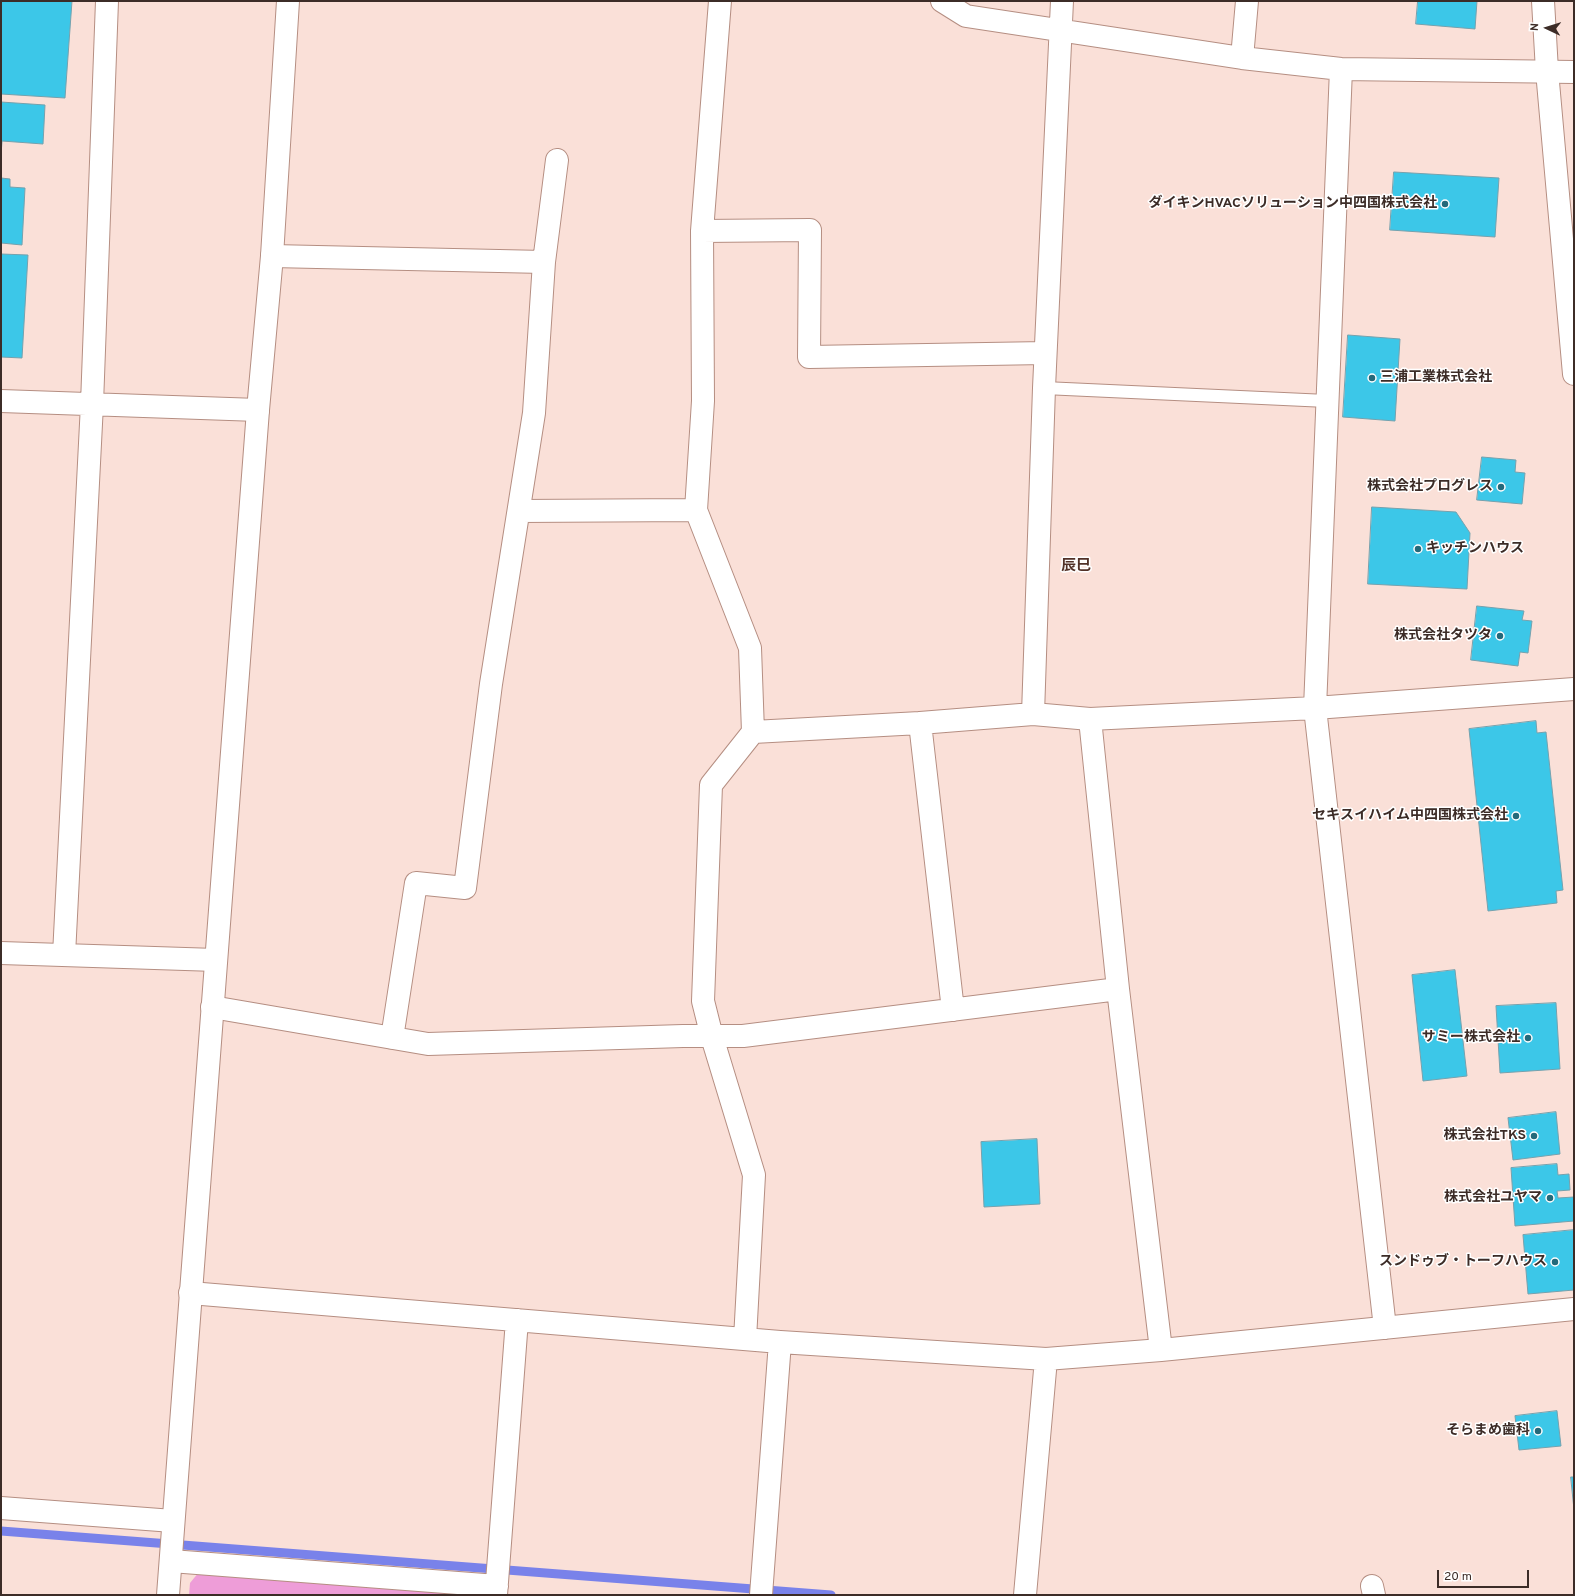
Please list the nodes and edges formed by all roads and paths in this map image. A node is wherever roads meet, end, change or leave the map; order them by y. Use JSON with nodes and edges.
{"nodes":[{"id":1,"x":106,"y":1,"type":"edge"},
{"id":2,"x":288,"y":1,"type":"edge"},
{"id":3,"x":720,"y":1,"type":"edge"},
{"id":4,"x":942,"y":1,"type":"edge"},
{"id":5,"x":1062,"y":1,"type":"edge"},
{"id":6,"x":1247,"y":1,"type":"edge"},
{"id":7,"x":1543,"y":1,"type":"edge"},
{"id":8,"x":1061,"y":31,"type":"junction"},
{"id":9,"x":1242,"y":58,"type":"junction"},
{"id":10,"x":1341,"y":69,"type":"junction"},
{"id":11,"x":1546,"y":71,"type":"junction"},
{"id":12,"x":1574,"y":72,"type":"edge"},
{"id":13,"x":557,"y":160,"type":"dead end"},
{"id":14,"x":702,"y":231,"type":"junction"},
{"id":15,"x":272,"y":256,"type":"junction"},
{"id":16,"x":544,"y":262,"type":"junction"},
{"id":17,"x":1045,"y":353,"type":"junction"},
{"id":18,"x":1574,"y":374,"type":"edge"},
{"id":19,"x":1044,"y":388,"type":"junction"},
{"id":20,"x":1,"y":401,"type":"edge"},
{"id":21,"x":1327,"y":401,"type":"junction"},
{"id":22,"x":92,"y":404,"type":"junction"},
{"id":23,"x":258,"y":410,"type":"junction"},
{"id":24,"x":696,"y":510,"type":"junction"},
{"id":25,"x":519,"y":511,"type":"junction"},
{"id":26,"x":1574,"y":689,"type":"edge"},
{"id":27,"x":1315,"y":708,"type":"junction"},
{"id":28,"x":1033,"y":714,"type":"junction"},
{"id":29,"x":1090,"y":719,"type":"junction"},
{"id":30,"x":920,"y":724,"type":"junction"},
{"id":31,"x":753,"y":732,"type":"junction"},
{"id":32,"x":1,"y":953,"type":"edge"},
{"id":33,"x":64,"y":955,"type":"junction"},
{"id":34,"x":216,"y":960,"type":"junction"},
{"id":35,"x":1118,"y":989,"type":"junction"},
{"id":36,"x":212,"y":1007,"type":"junction"},
{"id":37,"x":953,"y":1010,"type":"junction"},
{"id":38,"x":712,"y":1036,"type":"junction"},
{"id":39,"x":392,"y":1038,"type":"junction"},
{"id":40,"x":190,"y":1293,"type":"junction"},
{"id":41,"x":1574,"y":1309,"type":"edge"},
{"id":42,"x":517,"y":1320,"type":"junction"},
{"id":43,"x":1385,"y":1328,"type":"junction"},
{"id":44,"x":745,"y":1339,"type":"junction"},
{"id":45,"x":780,"y":1342,"type":"junction"},
{"id":46,"x":1161,"y":1350,"type":"junction"},
{"id":47,"x":1046,"y":1359,"type":"junction"},
{"id":48,"x":1,"y":1508,"type":"edge"},
{"id":49,"x":172,"y":1543,"type":"junction"},
{"id":50,"x":497,"y":1579,"type":"edge"},
{"id":51,"x":761,"y":1587,"type":"edge"},
{"id":52,"x":168,"y":1595,"type":"edge"},
{"id":53,"x":1025,"y":1595,"type":"edge"}],
"edges":[{"from":1,"to":22,"type":"street"},
{"from":2,"to":15,"type":"street"},
{"from":3,"to":14,"type":"street"},
{"from":4,"to":8,"type":"street"},
{"from":5,"to":8,"type":"street"},
{"from":6,"to":9,"type":"street"},
{"from":7,"to":11,"type":"street"},
{"from":8,"to":9,"type":"street"},
{"from":8,"to":17,"type":"street"},
{"from":9,"to":10,"type":"street"},
{"from":10,"to":11,"type":"street"},
{"from":10,"to":21,"type":"street"},
{"from":11,"to":12,"type":"street"},
{"from":11,"to":18,"type":"street"},
{"from":13,"to":16,"type":"street"},
{"from":14,"to":17,"type":"street"},
{"from":14,"to":24,"type":"street"},
{"from":15,"to":16,"type":"street"},
{"from":15,"to":23,"type":"street"},
{"from":16,"to":25,"type":"street"},
{"from":17,"to":19,"type":"street"},
{"from":19,"to":21,"type":"lane"},
{"from":19,"to":28,"type":"street"},
{"from":20,"to":22,"type":"street"},
{"from":21,"to":27,"type":"street"},
{"from":22,"to":23,"type":"street"},
{"from":22,"to":33,"type":"street"},
{"from":23,"to":34,"type":"street"},
{"from":24,"to":25,"type":"street"},
{"from":24,"to":31,"type":"street"},
{"from":25,"to":39,"type":"street"},
{"from":26,"to":27,"type":"street"},
{"from":27,"to":29,"type":"street"},
{"from":27,"to":43,"type":"street"},
{"from":28,"to":29,"type":"street"},
{"from":28,"to":30,"type":"street"},
{"from":29,"to":35,"type":"street"},
{"from":30,"to":31,"type":"street"},
{"from":30,"to":37,"type":"street"},
{"from":31,"to":38,"type":"street"},
{"from":32,"to":33,"type":"street"},
{"from":33,"to":34,"type":"street"},
{"from":34,"to":36,"type":"street"},
{"from":35,"to":37,"type":"street"},
{"from":35,"to":46,"type":"street"},
{"from":36,"to":39,"type":"street"},
{"from":36,"to":40,"type":"street"},
{"from":37,"to":38,"type":"street"},
{"from":38,"to":39,"type":"street"},
{"from":38,"to":44,"type":"street"},
{"from":40,"to":42,"type":"street"},
{"from":40,"to":49,"type":"street"},
{"from":41,"to":43,"type":"street"},
{"from":42,"to":44,"type":"street"},
{"from":42,"to":50,"type":"street"},
{"from":43,"to":46,"type":"street"},
{"from":44,"to":45,"type":"street"},
{"from":45,"to":47,"type":"street"},
{"from":45,"to":51,"type":"street"},
{"from":46,"to":47,"type":"street"},
{"from":47,"to":53,"type":"street"},
{"from":48,"to":49,"type":"street"},
{"from":49,"to":50,"type":"street"},
{"from":49,"to":52,"type":"street"}]}
